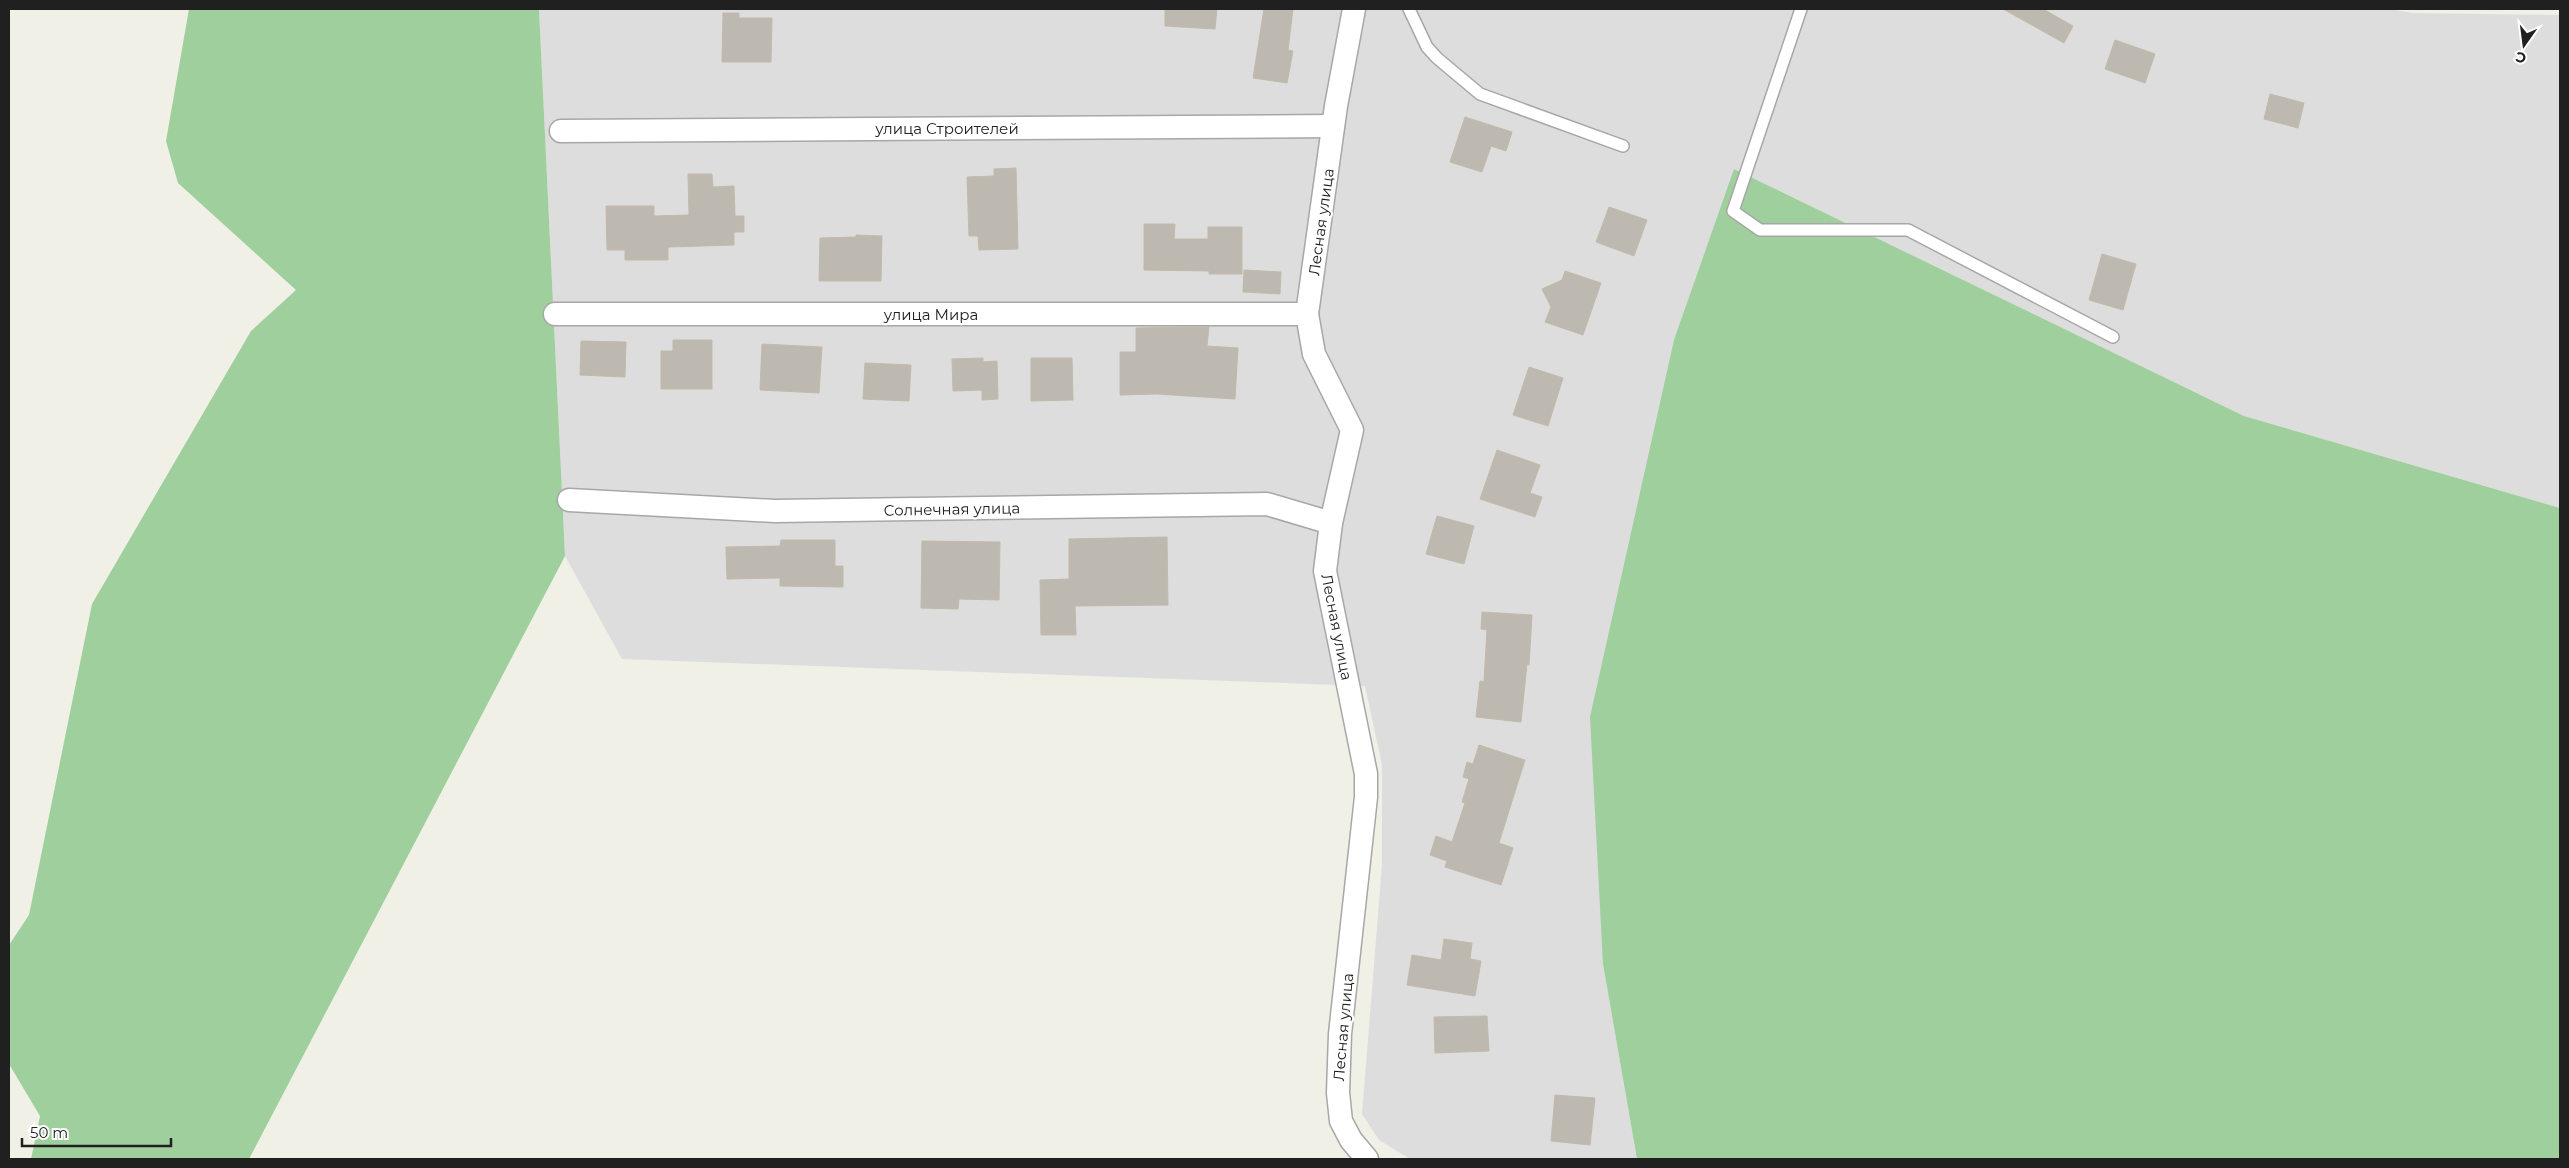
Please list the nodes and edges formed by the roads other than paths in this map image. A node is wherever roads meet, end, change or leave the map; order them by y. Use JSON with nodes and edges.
{"nodes":[{"id":1,"x":1354,"y":9,"type":"edge"},
{"id":2,"x":1409,"y":9,"type":"edge"},
{"id":3,"x":1801,"y":9,"type":"edge"},
{"id":4,"x":1333,"y":126,"type":"junction"},
{"id":5,"x":561,"y":131,"type":"dead end"},
{"id":6,"x":1623,"y":146,"type":"dead end"},
{"id":7,"x":555,"y":314,"type":"dead end"},
{"id":8,"x":1307,"y":314,"type":"junction"},
{"id":9,"x":2113,"y":337,"type":"dead end"},
{"id":10,"x":569,"y":500,"type":"dead end"},
{"id":11,"x":1332,"y":524,"type":"junction"},
{"id":12,"x":1367,"y":1159,"type":"edge"}],
"edges":[{"from":1,"to":4,"type":"street","name":"Лесная улица"},
{"from":2,"to":6,"type":"lane"},
{"from":3,"to":9,"type":"lane"},
{"from":4,"to":5,"type":"street","name":"улица Строителей"},
{"from":4,"to":8,"type":"street","name":"Лесная улица"},
{"from":7,"to":8,"type":"street","name":"улица Мира"},
{"from":8,"to":11,"type":"street","name":"Лесная улица"},
{"from":10,"to":11,"type":"street","name":"Солнечная улица"},
{"from":11,"to":12,"type":"street","name":"Лесная улица"}]}
